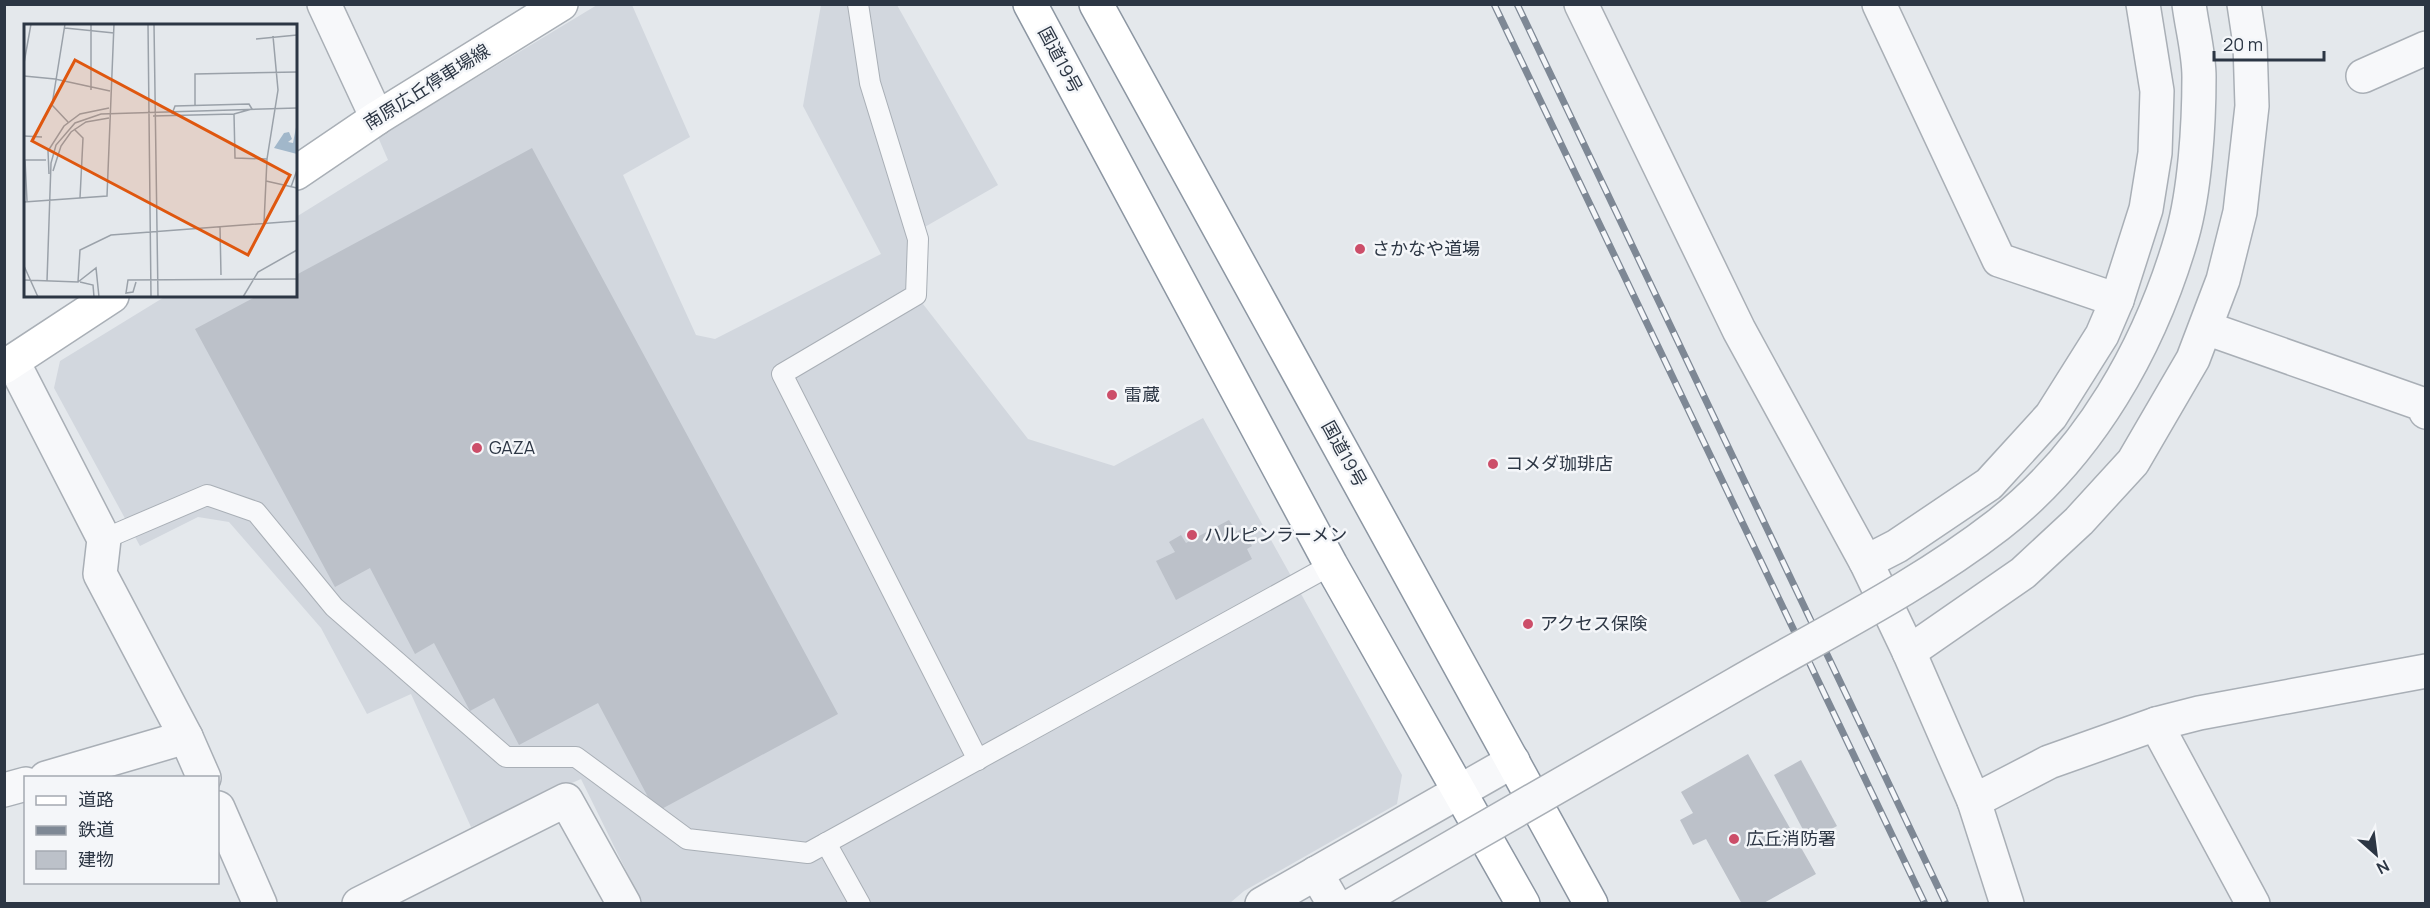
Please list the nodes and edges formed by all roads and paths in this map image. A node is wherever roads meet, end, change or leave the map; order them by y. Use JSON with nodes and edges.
{"nodes":[{"id":1,"x":324,"y":4,"type":"edge"},
{"id":2,"x":561,"y":4,"type":"edge"},
{"id":3,"x":858,"y":4,"type":"edge"},
{"id":4,"x":1030,"y":4,"type":"edge"},
{"id":5,"x":1096,"y":4,"type":"edge"},
{"id":6,"x":1581,"y":4,"type":"edge"},
{"id":7,"x":1879,"y":4,"type":"edge"},
{"id":8,"x":2143,"y":4,"type":"edge"},
{"id":9,"x":2189,"y":4,"type":"edge"},
{"id":10,"x":2244,"y":4,"type":"edge"},
{"id":11,"x":2426,"y":48,"type":"edge"},
{"id":12,"x":2363,"y":76,"type":"dead end"},
{"id":13,"x":377,"y":118,"type":"junction"},
{"id":14,"x":297,"y":172,"type":"edge"},
{"id":15,"x":111,"y":297,"type":"edge"},
{"id":16,"x":2117,"y":300,"type":"junction"},
{"id":17,"x":2206,"y":328,"type":"junction"},
{"id":18,"x":9,"y":365,"type":"edge"},
{"id":19,"x":2426,"y":412,"type":"edge"},
{"id":20,"x":104,"y":539,"type":"junction"},
{"id":21,"x":1866,"y":562,"type":"junction"},
{"id":22,"x":1331,"y":565,"type":"junction"},
{"id":23,"x":1909,"y":652,"type":"junction"},
{"id":24,"x":2426,"y":671,"type":"edge"},
{"id":25,"x":2156,"y":724,"type":"junction"},
{"id":26,"x":186,"y":737,"type":"junction"},
{"id":27,"x":978,"y":760,"type":"junction"},
{"id":28,"x":1513,"y":761,"type":"junction"},
{"id":29,"x":50,"y":776,"type":"edge"},
{"id":30,"x":204,"y":776,"type":"edge"},
{"id":31,"x":24,"y":785,"type":"edge"},
{"id":32,"x":4,"y":790,"type":"edge"},
{"id":33,"x":1460,"y":791,"type":"junction"},
{"id":34,"x":1974,"y":801,"type":"junction"},
{"id":35,"x":219,"y":810,"type":"edge"},
{"id":36,"x":826,"y":843,"type":"junction"},
{"id":37,"x":1316,"y":873,"type":"junction"},
{"id":38,"x":260,"y":903,"type":"edge"},
{"id":39,"x":359,"y":903,"type":"edge"},
{"id":40,"x":624,"y":903,"type":"edge"},
{"id":41,"x":860,"y":903,"type":"edge"},
{"id":42,"x":1262,"y":903,"type":"edge"},
{"id":43,"x":1334,"y":903,"type":"edge"},
{"id":44,"x":1354,"y":903,"type":"edge"},
{"id":45,"x":1523,"y":903,"type":"edge"},
{"id":46,"x":1591,"y":903,"type":"edge"},
{"id":47,"x":2007,"y":903,"type":"edge"},
{"id":48,"x":2253,"y":903,"type":"edge"}],
"edges":[{"from":1,"to":13,"type":"street"},
{"from":2,"to":13,"type":"main road","name":"南原広丘停車場線"},
{"from":3,"to":27,"type":"lane"},
{"from":4,"to":22,"type":"main road","name":"国道19号"},
{"from":5,"to":28,"type":"main road","name":"国道19号"},
{"from":6,"to":21,"type":"street"},
{"from":7,"to":16,"type":"street"},
{"from":8,"to":16,"type":"street"},
{"from":9,"to":44,"type":"street","bridge":true},
{"from":10,"to":17,"type":"street"},
{"from":11,"to":12,"type":"street"},
{"from":13,"to":14,"type":"main road","name":"南原広丘停車場線"},
{"from":15,"to":18,"type":"main road"},
{"from":16,"to":21,"type":"street"},
{"from":17,"to":19,"type":"street"},
{"from":17,"to":23,"type":"street"},
{"from":18,"to":20,"type":"street"},
{"from":20,"to":26,"type":"street"},
{"from":20,"to":36,"type":"lane"},
{"from":21,"to":23,"type":"street"},
{"from":22,"to":27,"type":"lane"},
{"from":22,"to":33,"type":"main road","name":"国道19号"},
{"from":23,"to":34,"type":"street"},
{"from":24,"to":25,"type":"street"},
{"from":25,"to":34,"type":"street"},
{"from":25,"to":48,"type":"street"},
{"from":26,"to":29,"type":"street"},
{"from":26,"to":30,"type":"street"},
{"from":27,"to":36,"type":"lane"},
{"from":28,"to":33,"type":"street"},
{"from":28,"to":46,"type":"main road","name":"国道19号"},
{"from":31,"to":32,"type":"street"},
{"from":33,"to":37,"type":"street"},
{"from":33,"to":45,"type":"main road","name":"国道19号"},
{"from":34,"to":47,"type":"street"},
{"from":35,"to":38,"type":"street"},
{"from":36,"to":41,"type":"lane"},
{"from":37,"to":42,"type":"street"},
{"from":37,"to":43,"type":"street"},
{"from":39,"to":40,"type":"street"}]}
